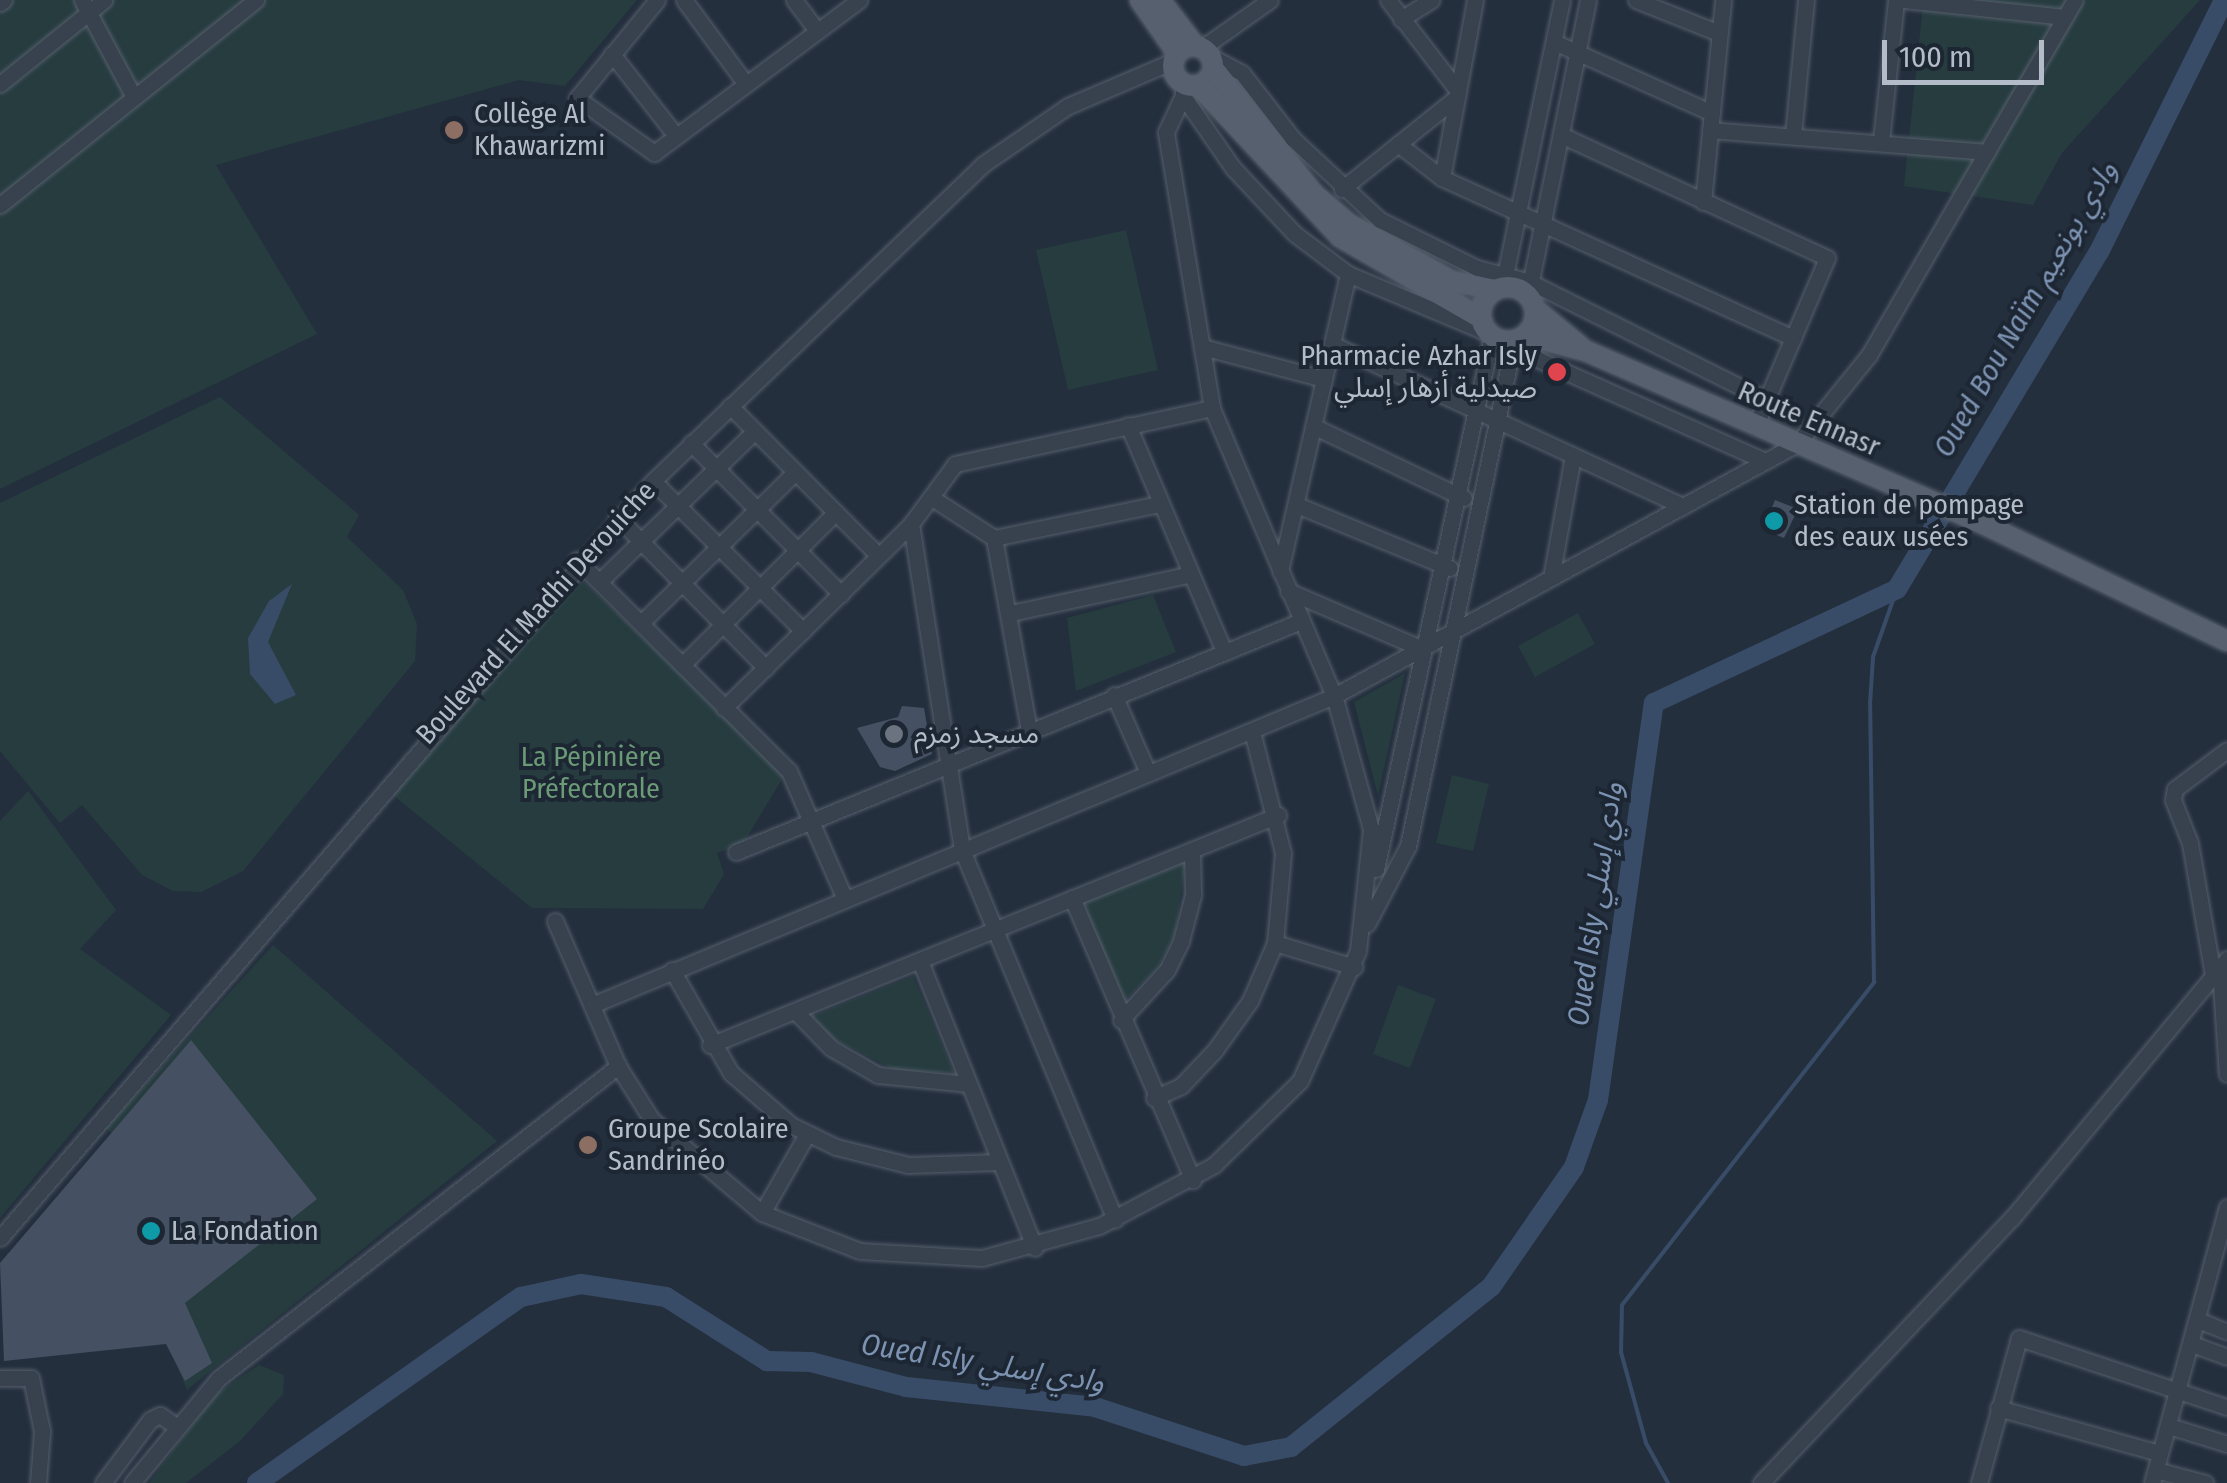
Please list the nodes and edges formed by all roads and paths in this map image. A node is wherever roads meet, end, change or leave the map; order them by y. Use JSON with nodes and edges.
{"nodes":[{"id":1,"x":104,"y":0,"type":"edge"},
{"id":2,"x":256,"y":0,"type":"edge"},
{"id":3,"x":658,"y":0,"type":"edge"},
{"id":4,"x":684,"y":0,"type":"edge"},
{"id":5,"x":794,"y":0,"type":"edge"},
{"id":6,"x":859,"y":0,"type":"edge"},
{"id":7,"x":1140,"y":0,"type":"edge"},
{"id":8,"x":1160,"y":0,"type":"edge"},
{"id":9,"x":1270,"y":0,"type":"edge"},
{"id":10,"x":1388,"y":0,"type":"edge"},
{"id":11,"x":1430,"y":0,"type":"edge"},
{"id":12,"x":1476,"y":0,"type":"edge"},
{"id":13,"x":1562,"y":0,"type":"edge"},
{"id":14,"x":1588,"y":0,"type":"edge"},
{"id":15,"x":1636,"y":0,"type":"edge"},
{"id":16,"x":1722,"y":0,"type":"edge"},
{"id":17,"x":1806,"y":0,"type":"edge"},
{"id":18,"x":1896,"y":0,"type":"edge"},
{"id":19,"x":1904,"y":0,"type":"edge"},
{"id":20,"x":2075,"y":0,"type":"edge"},
{"id":21,"x":85,"y":6,"type":"edge"},
{"id":22,"x":2065,"y":18,"type":"junction"},
{"id":23,"x":1401,"y":19,"type":"junction"},
{"id":24,"x":817,"y":31,"type":"junction"},
{"id":25,"x":1720,"y":33,"type":"junction"},
{"id":26,"x":1554,"y":42,"type":"junction"},
{"id":27,"x":612,"y":54,"type":"junction"},
{"id":28,"x":1577,"y":56,"type":"junction"},
{"id":29,"x":1191,"y":67,"type":"junction"},
{"id":30,"x":0,"y":84,"type":"edge"},
{"id":31,"x":746,"y":84,"type":"junction"},
{"id":32,"x":1458,"y":94,"type":"junction"},
{"id":33,"x":134,"y":97,"type":"junction"},
{"id":34,"x":1711,"y":122,"type":"junction"},
{"id":35,"x":1793,"y":135,"type":"junction"},
{"id":36,"x":676,"y":136,"type":"junction"},
{"id":37,"x":1560,"y":136,"type":"junction"},
{"id":38,"x":1881,"y":141,"type":"junction"},
{"id":39,"x":1398,"y":144,"type":"junction"},
{"id":40,"x":1987,"y":152,"type":"junction"},
{"id":41,"x":1442,"y":178,"type":"junction"},
{"id":42,"x":1342,"y":189,"type":"junction"},
{"id":43,"x":1703,"y":202,"type":"junction"},
{"id":44,"x":0,"y":205,"type":"edge"},
{"id":45,"x":1518,"y":210,"type":"junction"},
{"id":46,"x":1543,"y":222,"type":"junction"},
{"id":47,"x":1348,"y":274,"type":"junction"},
{"id":48,"x":1501,"y":282,"type":"junction"},
{"id":49,"x":1531,"y":295,"type":"junction"},
{"id":50,"x":1487,"y":329,"type":"junction"},
{"id":51,"x":1520,"y":338,"type":"junction"},
{"id":52,"x":1793,"y":338,"type":"junction"},
{"id":53,"x":1332,"y":344,"type":"junction"},
{"id":54,"x":1202,"y":347,"type":"junction"},
{"id":55,"x":1586,"y":351,"type":"junction"},
{"id":56,"x":1324,"y":379,"type":"junction"},
{"id":57,"x":1767,"y":400,"type":"junction"},
{"id":58,"x":730,"y":406,"type":"junction"},
{"id":59,"x":1212,"y":408,"type":"junction"},
{"id":60,"x":1476,"y":412,"type":"junction"},
{"id":61,"x":1495,"y":420,"type":"junction"},
{"id":62,"x":1128,"y":425,"type":"junction"},
{"id":63,"x":1313,"y":426,"type":"junction"},
{"id":64,"x":1755,"y":426,"type":"junction"},
{"id":65,"x":754,"y":432,"type":"junction"},
{"id":66,"x":691,"y":443,"type":"junction"},
{"id":67,"x":1797,"y":444,"type":"junction"},
{"id":68,"x":1573,"y":456,"type":"junction"},
{"id":69,"x":1765,"y":461,"type":"junction"},
{"id":70,"x":715,"y":467,"type":"junction"},
{"id":71,"x":794,"y":473,"type":"junction"},
{"id":72,"x":653,"y":480,"type":"junction"},
{"id":73,"x":1458,"y":496,"type":"junction"},
{"id":74,"x":932,"y":498,"type":"junction"},
{"id":75,"x":1478,"y":501,"type":"junction"},
{"id":76,"x":1159,"y":504,"type":"junction"},
{"id":77,"x":679,"y":505,"type":"junction"},
{"id":78,"x":1297,"y":505,"type":"junction"},
{"id":79,"x":1684,"y":506,"type":"junction"},
{"id":80,"x":758,"y":512,"type":"junction"},
{"id":81,"x":835,"y":514,"type":"junction"},
{"id":82,"x":617,"y":516,"type":"junction"},
{"id":83,"x":911,"y":524,"type":"junction"},
{"id":84,"x":994,"y":538,"type":"junction"},
{"id":85,"x":642,"y":541,"type":"junction"},
{"id":86,"x":720,"y":548,"type":"junction"},
{"id":87,"x":797,"y":551,"type":"junction"},
{"id":88,"x":880,"y":556,"type":"junction"},
{"id":89,"x":578,"y":560,"type":"junction"},
{"id":90,"x":1443,"y":567,"type":"junction"},
{"id":91,"x":1464,"y":569,"type":"junction"},
{"id":92,"x":1280,"y":571,"type":"junction"},
{"id":93,"x":1191,"y":574,"type":"junction"},
{"id":94,"x":1551,"y":578,"type":"junction"},
{"id":95,"x":600,"y":581,"type":"junction"},
{"id":96,"x":683,"y":583,"type":"junction"},
{"id":97,"x":761,"y":588,"type":"junction"},
{"id":98,"x":1288,"y":590,"type":"junction"},
{"id":99,"x":841,"y":594,"type":"junction"},
{"id":100,"x":1011,"y":612,"type":"junction"},
{"id":101,"x":1301,"y":621,"type":"junction"},
{"id":102,"x":641,"y":623,"type":"junction"},
{"id":103,"x":724,"y":623,"type":"junction"},
{"id":104,"x":1454,"y":630,"type":"junction"},
{"id":105,"x":804,"y":631,"type":"junction"},
{"id":106,"x":2227,"y":640,"type":"edge"},
{"id":107,"x":1423,"y":645,"type":"junction"},
{"id":108,"x":1224,"y":651,"type":"junction"},
{"id":109,"x":682,"y":665,"type":"junction"},
{"id":110,"x":766,"y":668,"type":"junction"},
{"id":111,"x":1114,"y":696,"type":"junction"},
{"id":112,"x":1334,"y":696,"type":"junction"},
{"id":113,"x":724,"y":708,"type":"junction"},
{"id":114,"x":1029,"y":731,"type":"junction"},
{"id":115,"x":1252,"y":731,"type":"junction"},
{"id":116,"x":2227,"y":750,"type":"edge"},
{"id":117,"x":952,"y":764,"type":"junction"},
{"id":118,"x":1148,"y":773,"type":"junction"},
{"id":119,"x":1278,"y":815,"type":"junction"},
{"id":120,"x":813,"y":821,"type":"junction"},
{"id":121,"x":962,"y":850,"type":"junction"},
{"id":122,"x":1192,"y":850,"type":"junction"},
{"id":123,"x":736,"y":852,"type":"dead end"},
{"id":124,"x":1371,"y":882,"type":"junction"},
{"id":125,"x":1072,"y":898,"type":"junction"},
{"id":126,"x":846,"y":899,"type":"junction"},
{"id":127,"x":555,"y":921,"type":"dead end"},
{"id":128,"x":1365,"y":927,"type":"junction"},
{"id":129,"x":995,"y":931,"type":"junction"},
{"id":130,"x":1275,"y":944,"type":"junction"},
{"id":131,"x":920,"y":961,"type":"junction"},
{"id":132,"x":1354,"y":967,"type":"junction"},
{"id":133,"x":2220,"y":967,"type":"edge"},
{"id":134,"x":672,"y":970,"type":"junction"},
{"id":135,"x":592,"y":1005,"type":"junction"},
{"id":136,"x":796,"y":1012,"type":"junction"},
{"id":137,"x":1121,"y":1020,"type":"junction"},
{"id":138,"x":710,"y":1046,"type":"junction"},
{"id":139,"x":618,"y":1066,"type":"junction"},
{"id":140,"x":2227,"y":1074,"type":"edge"},
{"id":141,"x":968,"y":1084,"type":"junction"},
{"id":142,"x":1154,"y":1098,"type":"junction"},
{"id":143,"x":807,"y":1134,"type":"junction"},
{"id":144,"x":998,"y":1162,"type":"junction"},
{"id":145,"x":1193,"y":1180,"type":"junction"},
{"id":146,"x":2227,"y":1207,"type":"edge"},
{"id":147,"x":762,"y":1213,"type":"junction"},
{"id":148,"x":1115,"y":1220,"type":"junction"},
{"id":149,"x":0,"y":1238,"type":"edge"},
{"id":150,"x":2223,"y":1246,"type":"edge"},
{"id":151,"x":1035,"y":1248,"type":"junction"},
{"id":152,"x":2198,"y":1320,"type":"junction"},
{"id":153,"x":2227,"y":1332,"type":"edge"},
{"id":154,"x":2192,"y":1344,"type":"junction"},
{"id":155,"x":2227,"y":1357,"type":"edge"},
{"id":156,"x":0,"y":1378,"type":"edge"},
{"id":157,"x":2178,"y":1393,"type":"junction"},
{"id":158,"x":2227,"y":1406,"type":"edge"},
{"id":159,"x":1998,"y":1408,"type":"junction"},
{"id":160,"x":176,"y":1426,"type":"junction"},
{"id":161,"x":2169,"y":1426,"type":"junction"},
{"id":162,"x":2227,"y":1444,"type":"edge"},
{"id":163,"x":2159,"y":1453,"type":"junction"},
{"id":164,"x":2154,"y":1477,"type":"edge"},
{"id":165,"x":38,"y":1483,"type":"edge"},
{"id":166,"x":103,"y":1483,"type":"edge"},
{"id":167,"x":132,"y":1483,"type":"edge"},
{"id":168,"x":1761,"y":1483,"type":"edge"},
{"id":169,"x":1980,"y":1483,"type":"edge"},
{"id":170,"x":2205,"y":1483,"type":"edge"}],
"edges":[{"from":1,"to":21,"type":"street"},
{"from":2,"to":33,"type":"street"},
{"from":3,"to":27,"type":"street"},
{"from":4,"to":31,"type":"street"},
{"from":5,"to":24,"type":"street"},
{"from":6,"to":24,"type":"street"},
{"from":7,"to":29,"type":"main road"},
{"from":8,"to":29,"type":"main road"},
{"from":9,"to":29,"type":"street","name":"Boulevard El Madhi Derouiche"},
{"from":10,"to":23,"type":"street"},
{"from":11,"to":23,"type":"street"},
{"from":12,"to":32,"type":"street"},
{"from":13,"to":26,"type":"street"},
{"from":14,"to":28,"type":"street"},
{"from":15,"to":25,"type":"street"},
{"from":16,"to":25,"type":"street"},
{"from":17,"to":35,"type":"street"},
{"from":18,"to":38,"type":"street"},
{"from":19,"to":22,"type":"street"},
{"from":20,"to":22,"type":"street"},
{"from":21,"to":30,"type":"street"},
{"from":21,"to":33,"type":"street"},
{"from":22,"to":40,"type":"street"},
{"from":23,"to":32,"type":"street"},
{"from":24,"to":31,"type":"street"},
{"from":25,"to":34,"type":"street"},
{"from":26,"to":28,"type":"street"},
{"from":26,"to":45,"type":"street"},
{"from":27,"to":36,"type":"street"},
{"from":27,"to":36,"type":"street"},
{"from":28,"to":34,"type":"street"},
{"from":28,"to":37,"type":"street"},
{"from":29,"to":42,"type":"street"},
{"from":29,"to":47,"type":"street"},
{"from":29,"to":48,"type":"main road"},
{"from":29,"to":50,"type":"main road"},
{"from":29,"to":54,"type":"street"},
{"from":29,"to":58,"type":"street","name":"Boulevard El Madhi Derouiche"},
{"from":31,"to":36,"type":"street"},
{"from":32,"to":39,"type":"street"},
{"from":32,"to":41,"type":"street"},
{"from":33,"to":44,"type":"street"},
{"from":34,"to":35,"type":"street"},
{"from":34,"to":43,"type":"street"},
{"from":35,"to":38,"type":"street"},
{"from":37,"to":43,"type":"street"},
{"from":37,"to":46,"type":"street"},
{"from":38,"to":40,"type":"street"},
{"from":39,"to":41,"type":"street"},
{"from":39,"to":42,"type":"street"},
{"from":40,"to":67,"type":"street"},
{"from":41,"to":45,"type":"street"},
{"from":42,"to":48,"type":"street"},
{"from":43,"to":52,"type":"street"},
{"from":45,"to":46,"type":"street"},
{"from":45,"to":48,"type":"street"},
{"from":46,"to":49,"type":"street"},
{"from":46,"to":52,"type":"street"},
{"from":47,"to":50,"type":"street"},
{"from":47,"to":53,"type":"street"},
{"from":48,"to":49,"type":"main road","name":"Route Ennasr"},
{"from":48,"to":50,"type":"main road"},
{"from":49,"to":51,"type":"main road"},
{"from":49,"to":55,"type":"main road","name":"Route Ennasr"},
{"from":49,"to":57,"type":"street"},
{"from":50,"to":51,"type":"main road","name":"Route Ennasr"},
{"from":50,"to":60,"type":"street"},
{"from":51,"to":55,"type":"main road","name":"Route Ennasr"},
{"from":51,"to":61,"type":"street"},
{"from":51,"to":69,"type":"street"},
{"from":52,"to":57,"type":"street"},
{"from":53,"to":56,"type":"street"},
{"from":53,"to":60,"type":"street"},
{"from":54,"to":56,"type":"street"},
{"from":54,"to":59,"type":"street"},
{"from":55,"to":64,"type":"main road","name":"Route Ennasr"},
{"from":56,"to":63,"type":"street"},
{"from":57,"to":64,"type":"street"},
{"from":58,"to":65,"type":"street"},
{"from":58,"to":66,"type":"street","name":"Boulevard El Madhi Derouiche"},
{"from":59,"to":62,"type":"street"},
{"from":59,"to":92,"type":"street"},
{"from":60,"to":61,"type":"street"},
{"from":60,"to":73,"type":"street"},
{"from":61,"to":68,"type":"street"},
{"from":61,"to":75,"type":"street"},
{"from":62,"to":74,"type":"street"},
{"from":62,"to":76,"type":"street"},
{"from":63,"to":73,"type":"street"},
{"from":63,"to":78,"type":"street"},
{"from":64,"to":67,"type":"main road","name":"Route Ennasr"},
{"from":65,"to":70,"type":"street"},
{"from":65,"to":71,"type":"street"},
{"from":66,"to":70,"type":"street"},
{"from":66,"to":72,"type":"street","name":"Boulevard El Madhi Derouiche"},
{"from":67,"to":69,"type":"street"},
{"from":67,"to":106,"type":"main road","name":"Route Ennasr"},
{"from":68,"to":79,"type":"street"},
{"from":68,"to":94,"type":"street"},
{"from":69,"to":79,"type":"street"},
{"from":70,"to":77,"type":"street"},
{"from":70,"to":80,"type":"street"},
{"from":71,"to":80,"type":"street"},
{"from":71,"to":81,"type":"street"},
{"from":72,"to":77,"type":"street"},
{"from":72,"to":82,"type":"street","name":"Boulevard El Madhi Derouiche"},
{"from":73,"to":75,"type":"street"},
{"from":73,"to":90,"type":"street"},
{"from":74,"to":83,"type":"street"},
{"from":74,"to":84,"type":"street"},
{"from":75,"to":91,"type":"street"},
{"from":76,"to":84,"type":"street"},
{"from":76,"to":93,"type":"street"},
{"from":77,"to":85,"type":"street"},
{"from":77,"to":86,"type":"street"},
{"from":78,"to":90,"type":"street"},
{"from":78,"to":92,"type":"street"},
{"from":79,"to":94,"type":"street"},
{"from":80,"to":86,"type":"street"},
{"from":80,"to":87,"type":"street"},
{"from":81,"to":87,"type":"street"},
{"from":81,"to":88,"type":"street"},
{"from":82,"to":85,"type":"street"},
{"from":82,"to":89,"type":"street","name":"Boulevard El Madhi Derouiche"},
{"from":83,"to":88,"type":"street"},
{"from":83,"to":117,"type":"street"},
{"from":84,"to":100,"type":"street"},
{"from":85,"to":95,"type":"street"},
{"from":85,"to":96,"type":"street"},
{"from":86,"to":96,"type":"street"},
{"from":86,"to":97,"type":"street"},
{"from":87,"to":97,"type":"street"},
{"from":87,"to":99,"type":"street"},
{"from":88,"to":99,"type":"street"},
{"from":89,"to":95,"type":"street"},
{"from":89,"to":149,"type":"street","name":"Boulevard El Madhi Derouiche"},
{"from":90,"to":91,"type":"street"},
{"from":90,"to":107,"type":"street"},
{"from":91,"to":104,"type":"street"},
{"from":92,"to":98,"type":"street"},
{"from":93,"to":100,"type":"street"},
{"from":93,"to":108,"type":"street"},
{"from":94,"to":104,"type":"street"},
{"from":95,"to":102,"type":"street"},
{"from":96,"to":102,"type":"street"},
{"from":96,"to":103,"type":"street"},
{"from":97,"to":103,"type":"street"},
{"from":97,"to":105,"type":"street"},
{"from":98,"to":101,"type":"street"},
{"from":98,"to":107,"type":"street"},
{"from":99,"to":105,"type":"street"},
{"from":100,"to":114,"type":"street"},
{"from":101,"to":108,"type":"street"},
{"from":101,"to":112,"type":"street"},
{"from":102,"to":109,"type":"street"},
{"from":103,"to":109,"type":"street"},
{"from":103,"to":110,"type":"street"},
{"from":104,"to":107,"type":"street"},
{"from":104,"to":128,"type":"street"},
{"from":105,"to":110,"type":"street"},
{"from":107,"to":112,"type":"street"},
{"from":107,"to":124,"type":"street"},
{"from":108,"to":111,"type":"street"},
{"from":109,"to":113,"type":"street"},
{"from":110,"to":113,"type":"street"},
{"from":111,"to":114,"type":"street"},
{"from":111,"to":118,"type":"street"},
{"from":112,"to":115,"type":"street"},
{"from":112,"to":124,"type":"street"},
{"from":113,"to":120,"type":"street"},
{"from":114,"to":117,"type":"street"},
{"from":115,"to":118,"type":"street"},
{"from":115,"to":119,"type":"street"},
{"from":116,"to":133,"type":"street"},
{"from":117,"to":120,"type":"street"},
{"from":117,"to":121,"type":"street"},
{"from":118,"to":121,"type":"street"},
{"from":119,"to":122,"type":"street"},
{"from":119,"to":130,"type":"street"},
{"from":120,"to":123,"type":"street"},
{"from":120,"to":126,"type":"street"},
{"from":121,"to":126,"type":"street"},
{"from":121,"to":129,"type":"street"},
{"from":122,"to":125,"type":"street"},
{"from":122,"to":137,"type":"street"},
{"from":124,"to":128,"type":"street"},
{"from":125,"to":129,"type":"street"},
{"from":125,"to":137,"type":"street"},
{"from":126,"to":134,"type":"street"},
{"from":127,"to":135,"type":"street"},
{"from":128,"to":132,"type":"street"},
{"from":129,"to":131,"type":"street"},
{"from":129,"to":148,"type":"street"},
{"from":130,"to":132,"type":"street"},
{"from":130,"to":142,"type":"street"},
{"from":131,"to":136,"type":"street"},
{"from":131,"to":141,"type":"street"},
{"from":132,"to":145,"type":"street"},
{"from":133,"to":140,"type":"street"},
{"from":133,"to":168,"type":"street"},
{"from":134,"to":135,"type":"street"},
{"from":134,"to":138,"type":"street"},
{"from":135,"to":139,"type":"street"},
{"from":136,"to":138,"type":"street"},
{"from":136,"to":141,"type":"street"},
{"from":137,"to":142,"type":"street"},
{"from":138,"to":143,"type":"street"},
{"from":139,"to":147,"type":"street"},
{"from":139,"to":160,"type":"street"},
{"from":141,"to":144,"type":"street"},
{"from":142,"to":145,"type":"street"},
{"from":143,"to":144,"type":"street"},
{"from":143,"to":147,"type":"street"},
{"from":144,"to":151,"type":"street"},
{"from":145,"to":148,"type":"street"},
{"from":146,"to":150,"type":"street"},
{"from":147,"to":151,"type":"street"},
{"from":148,"to":151,"type":"street"},
{"from":150,"to":152,"type":"street"},
{"from":152,"to":153,"type":"street"},
{"from":152,"to":154,"type":"street"},
{"from":154,"to":155,"type":"street"},
{"from":154,"to":157,"type":"street"},
{"from":156,"to":165,"type":"street"},
{"from":157,"to":158,"type":"street"},
{"from":157,"to":159,"type":"street"},
{"from":157,"to":161,"type":"street"},
{"from":159,"to":163,"type":"street"},
{"from":159,"to":169,"type":"street"},
{"from":160,"to":166,"type":"street"},
{"from":160,"to":167,"type":"street"},
{"from":161,"to":162,"type":"street"},
{"from":161,"to":163,"type":"street"},
{"from":163,"to":164,"type":"street"},
{"from":164,"to":170,"type":"street"}]}
